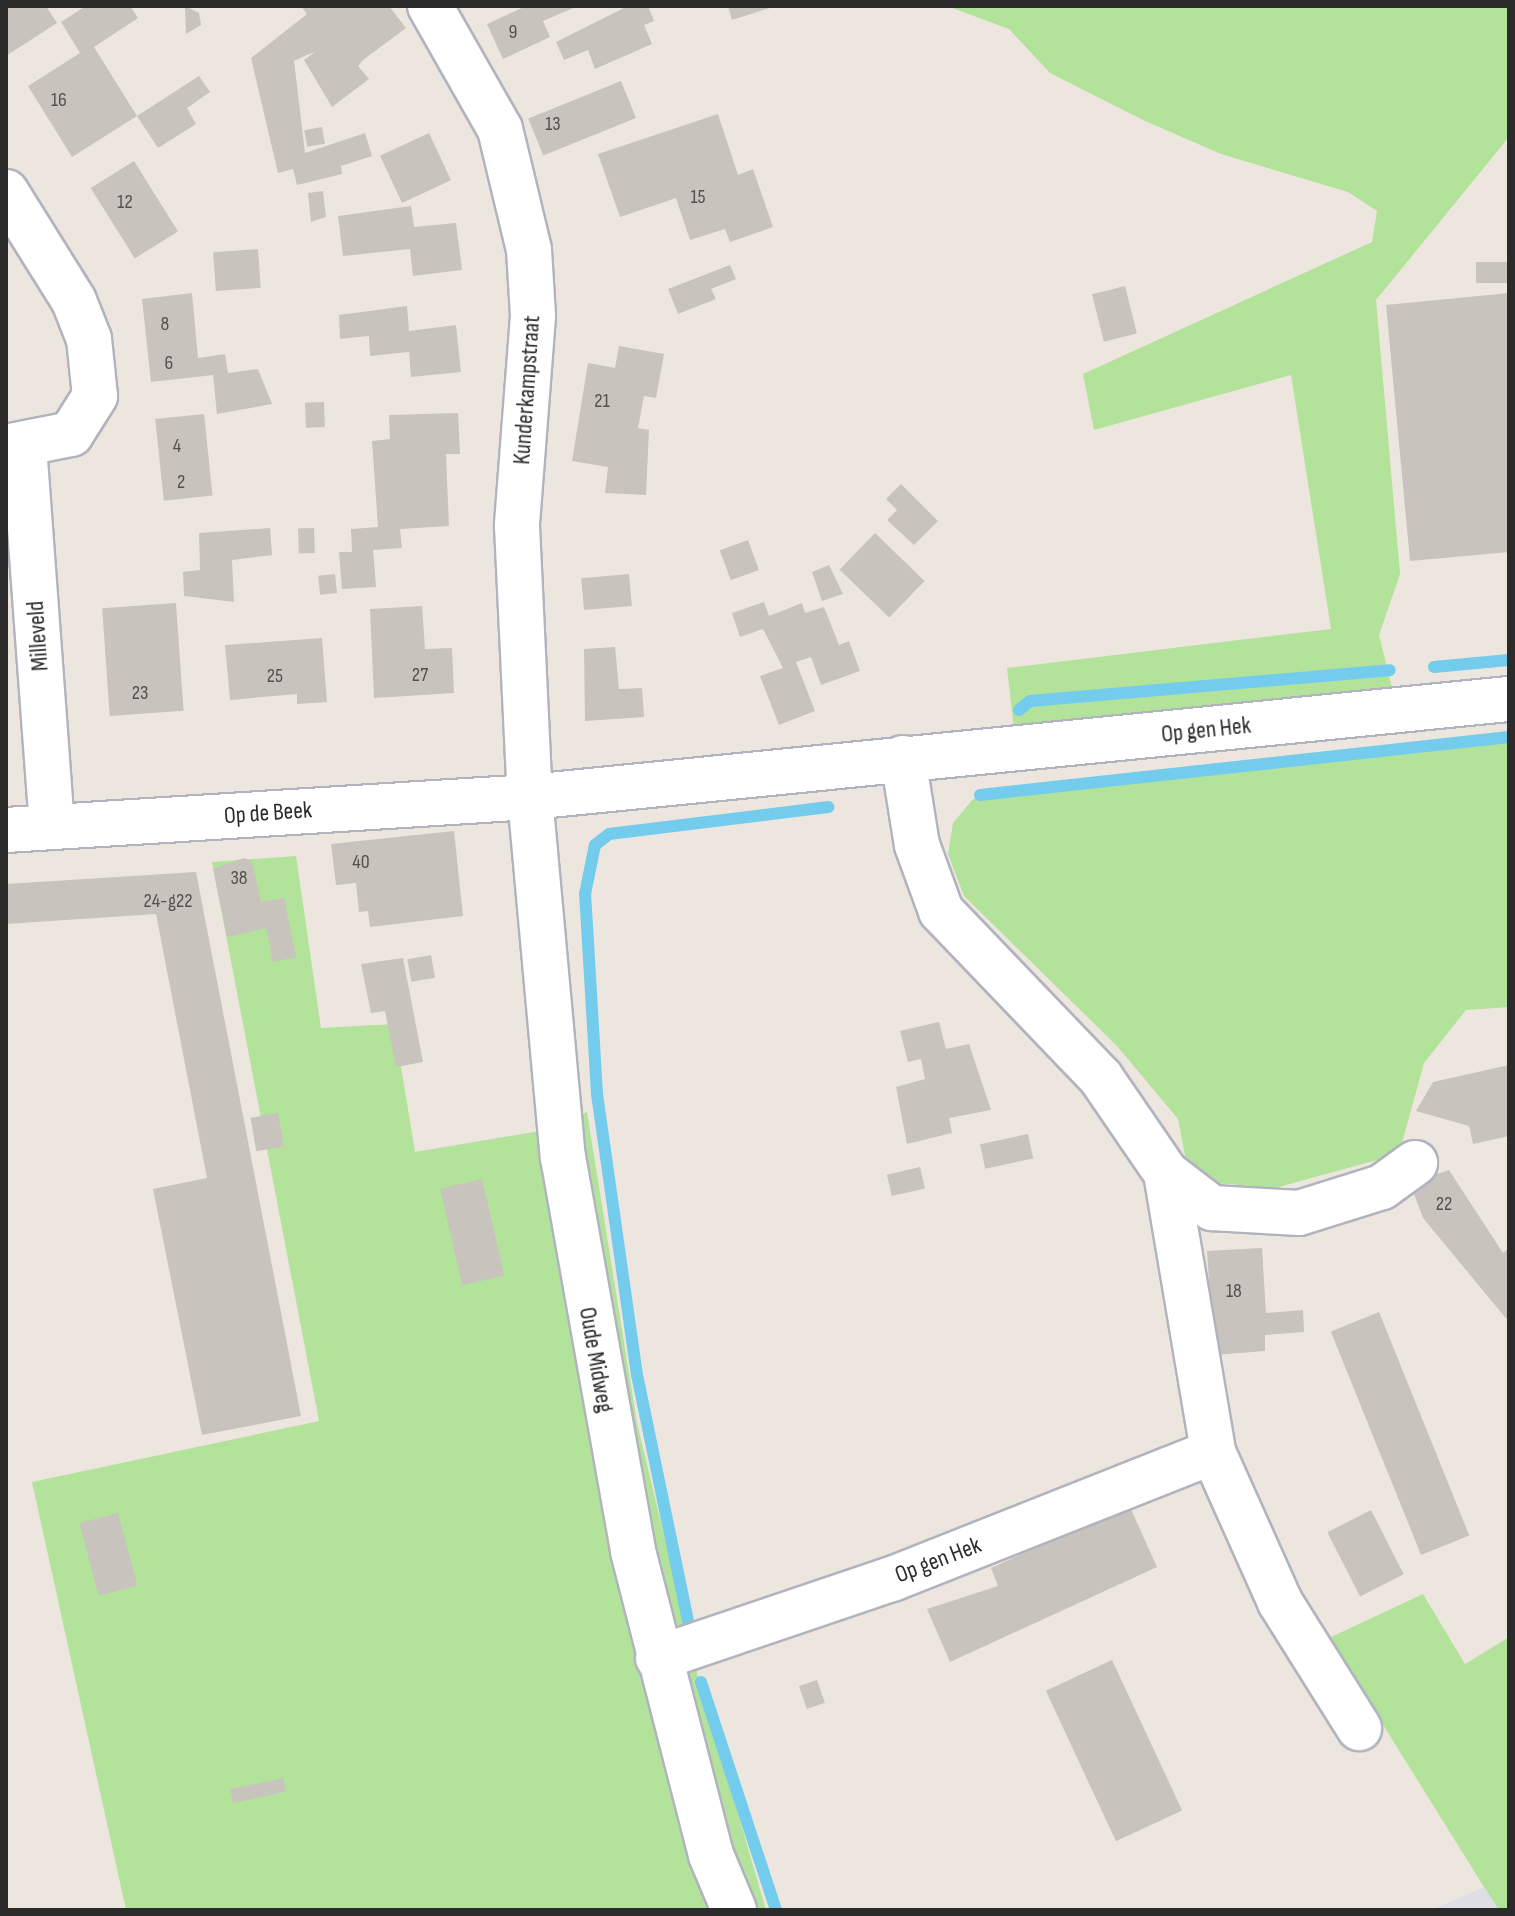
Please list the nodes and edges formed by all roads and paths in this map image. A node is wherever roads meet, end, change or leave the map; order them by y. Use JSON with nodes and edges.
{"nodes":[{"id":1,"x":430,"y":6,"type":"edge"},
{"id":2,"x":6,"y":192,"type":"edge"},
{"id":3,"x":15,"y":446,"type":"edge"},
{"id":4,"x":1509,"y":699,"type":"edge"},
{"id":5,"x":903,"y":758,"type":"junction"},
{"id":6,"x":530,"y":797,"type":"junction"},
{"id":7,"x":52,"y":827,"type":"junction"},
{"id":8,"x":6,"y":830,"type":"edge"},
{"id":9,"x":1415,"y":1163,"type":"dead end"},
{"id":10,"x":1166,"y":1173,"type":"junction"},
{"id":11,"x":1213,"y":1452,"type":"junction"},
{"id":12,"x":658,"y":1658,"type":"junction"},
{"id":13,"x":1359,"y":1728,"type":"dead end"},
{"id":14,"x":734,"y":1910,"type":"edge"}],
"edges":[{"from":1,"to":6,"type":"street","name":"Kunderkampstraat"},
{"from":2,"to":3,"type":"street","name":"Milleveld"},
{"from":3,"to":7,"type":"street","name":"Milleveld"},
{"from":4,"to":5,"type":"street","name":"Op gen Hek"},
{"from":5,"to":6,"type":"street","name":"Op gen Hek"},
{"from":5,"to":10,"type":"street"},
{"from":6,"to":7,"type":"street","name":"Op de Beek"},
{"from":6,"to":12,"type":"street","name":"Oude Midweg"},
{"from":7,"to":8,"type":"street","name":"Op de Beek"},
{"from":9,"to":10,"type":"street"},
{"from":10,"to":11,"type":"street"},
{"from":11,"to":12,"type":"street","name":"Op gen Hek"},
{"from":11,"to":13,"type":"street"},
{"from":12,"to":14,"type":"street","name":"Oude Midweg"}]}
